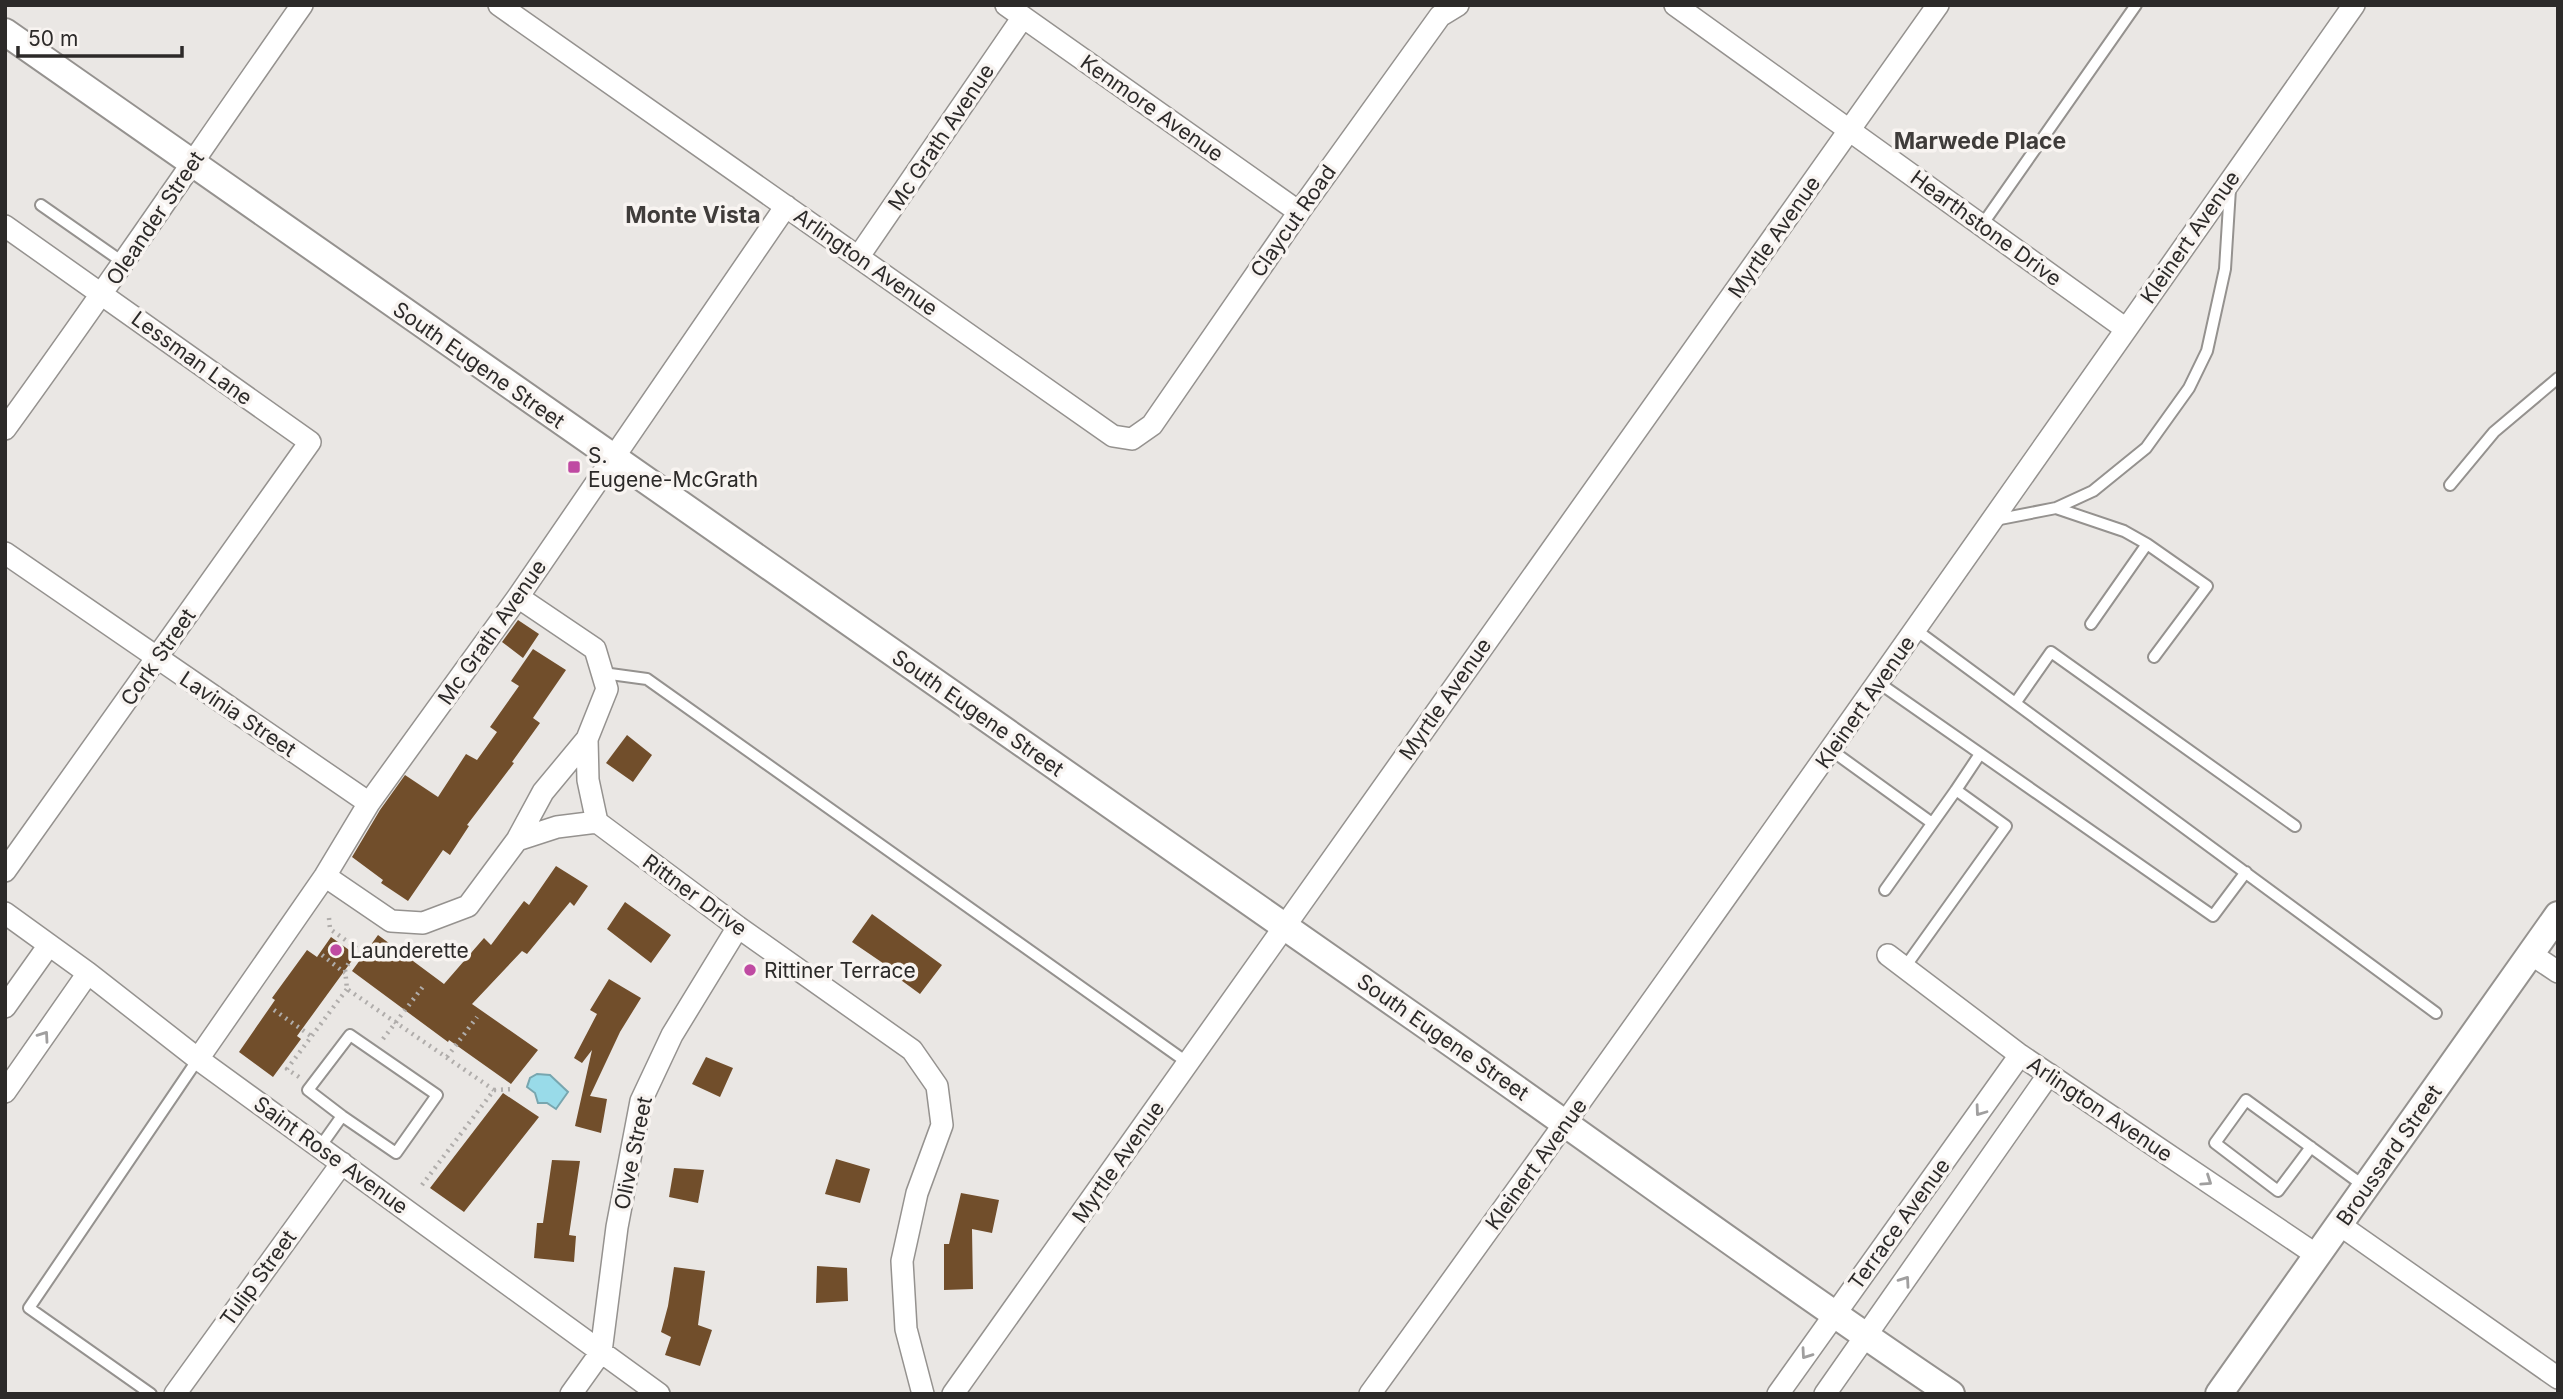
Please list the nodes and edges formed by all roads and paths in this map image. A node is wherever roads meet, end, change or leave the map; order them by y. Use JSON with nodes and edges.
{"nodes":[{"id":1,"x":302,"y":5,"type":"edge"},
{"id":2,"x":499,"y":5,"type":"edge"},
{"id":3,"x":1458,"y":5,"type":"edge"},
{"id":4,"x":1675,"y":5,"type":"edge"},
{"id":5,"x":1938,"y":5,"type":"edge"},
{"id":6,"x":2136,"y":5,"type":"edge"},
{"id":7,"x":2354,"y":5,"type":"edge"},
{"id":8,"x":1014,"y":11,"type":"edge"},
{"id":9,"x":5,"y":32,"type":"edge"},
{"id":10,"x":1849,"y":130,"type":"junction"},
{"id":11,"x":191,"y":163,"type":"junction"},
{"id":12,"x":2230,"y":181,"type":"junction"},
{"id":13,"x":41,"y":205,"type":"dead end"},
{"id":14,"x":786,"y":206,"type":"junction"},
{"id":15,"x":1299,"y":212,"type":"junction"},
{"id":16,"x":1982,"y":225,"type":"junction"},
{"id":17,"x":5,"y":226,"type":"edge"},
{"id":18,"x":859,"y":256,"type":"junction"},
{"id":19,"x":124,"y":263,"type":"junction"},
{"id":20,"x":103,"y":294,"type":"junction"},
{"id":21,"x":2126,"y":329,"type":"junction"},
{"id":22,"x":2558,"y":378,"type":"edge"},
{"id":23,"x":5,"y":429,"type":"edge"},
{"id":24,"x":1132,"y":439,"type":"joint"},
{"id":25,"x":310,"y":442,"type":"joint"},
{"id":26,"x":612,"y":458,"type":"junction"},
{"id":27,"x":2450,"y":485,"type":"dead end"},
{"id":28,"x":2056,"y":508,"type":"junction"},
{"id":29,"x":1993,"y":520,"type":"junction"},
{"id":30,"x":2147,"y":544,"type":"junction"},
{"id":31,"x":5,"y":553,"type":"edge"},
{"id":32,"x":518,"y":597,"type":"junction"},
{"id":33,"x":2091,"y":624,"type":"dead end"},
{"id":34,"x":1916,"y":630,"type":"junction"},
{"id":35,"x":2154,"y":657,"type":"dead end"},
{"id":36,"x":157,"y":659,"type":"junction"},
{"id":37,"x":603,"y":673,"type":"junction"},
{"id":38,"x":1878,"y":683,"type":"junction"},
{"id":39,"x":2016,"y":702,"type":"junction"},
{"id":40,"x":587,"y":739,"type":"junction"},
{"id":41,"x":1831,"y":750,"type":"junction"},
{"id":42,"x":1980,"y":754,"type":"junction"},
{"id":43,"x":1956,"y":790,"type":"junction"},
{"id":44,"x":369,"y":803,"type":"junction"},
{"id":45,"x":597,"y":822,"type":"junction"},
{"id":46,"x":1932,"y":823,"type":"junction"},
{"id":47,"x":2295,"y":826,"type":"dead end"},
{"id":48,"x":517,"y":839,"type":"junction"},
{"id":49,"x":5,"y":871,"type":"edge"},
{"id":50,"x":2246,"y":872,"type":"junction"},
{"id":51,"x":325,"y":876,"type":"junction"},
{"id":52,"x":1885,"y":890,"type":"dead end"},
{"id":53,"x":5,"y":913,"type":"edge"},
{"id":54,"x":2558,"y":915,"type":"edge"},
{"id":55,"x":329,"y":918,"type":"dead end"},
{"id":56,"x":738,"y":927,"type":"junction"},
{"id":57,"x":1284,"y":927,"type":"junction"},
{"id":58,"x":49,"y":944,"type":"junction"},
{"id":59,"x":2531,"y":954,"type":"junction"},
{"id":60,"x":321,"y":955,"type":"dead end"},
{"id":61,"x":1896,"y":961,"type":"joint"},
{"id":62,"x":2558,"y":972,"type":"edge"},
{"id":63,"x":88,"y":973,"type":"junction"},
{"id":64,"x":345,"y":973,"type":"junction"},
{"id":65,"x":425,"y":984,"type":"dead end"},
{"id":66,"x":347,"y":989,"type":"junction"},
{"id":67,"x":5,"y":1007,"type":"edge"},
{"id":68,"x":274,"y":1010,"type":"dead end"},
{"id":69,"x":2436,"y":1013,"type":"dead end"},
{"id":70,"x":477,"y":1017,"type":"dead end"},
{"id":71,"x":396,"y":1023,"type":"junction"},
{"id":72,"x":311,"y":1036,"type":"junction"},
{"id":73,"x":2020,"y":1055,"type":"junction"},
{"id":74,"x":447,"y":1058,"type":"junction"},
{"id":75,"x":198,"y":1059,"type":"junction"},
{"id":76,"x":1188,"y":1063,"type":"junction"},
{"id":77,"x":287,"y":1069,"type":"dead end"},
{"id":78,"x":2049,"y":1074,"type":"junction"},
{"id":79,"x":513,"y":1089,"type":"dead end"},
{"id":80,"x":494,"y":1090,"type":"junction"},
{"id":81,"x":5,"y":1092,"type":"edge"},
{"id":82,"x":342,"y":1116,"type":"junction"},
{"id":83,"x":1566,"y":1123,"type":"junction"},
{"id":84,"x":320,"y":1147,"type":"junction"},
{"id":85,"x":2311,"y":1147,"type":"junction"},
{"id":86,"x":342,"y":1163,"type":"junction"},
{"id":87,"x":422,"y":1185,"type":"dead end"},
{"id":88,"x":2366,"y":1188,"type":"junction"},
{"id":89,"x":2340,"y":1225,"type":"junction"},
{"id":90,"x":2318,"y":1256,"type":"junction"},
{"id":91,"x":1834,"y":1315,"type":"junction"},
{"id":92,"x":1866,"y":1337,"type":"junction"},
{"id":93,"x":601,"y":1352,"type":"junction"},
{"id":94,"x":2558,"y":1378,"type":"edge"},
{"id":95,"x":151,"y":1394,"type":"edge"},
{"id":96,"x":175,"y":1394,"type":"edge"},
{"id":97,"x":571,"y":1394,"type":"edge"},
{"id":98,"x":659,"y":1394,"type":"edge"},
{"id":99,"x":923,"y":1394,"type":"edge"},
{"id":100,"x":953,"y":1394,"type":"edge"},
{"id":101,"x":1370,"y":1394,"type":"edge"},
{"id":102,"x":1778,"y":1394,"type":"edge"},
{"id":103,"x":1825,"y":1394,"type":"edge"},
{"id":104,"x":1951,"y":1394,"type":"edge"},
{"id":105,"x":2220,"y":1394,"type":"edge"}],
"edges":[{"from":1,"to":11,"type":"street","name":"Oleander Street"},
{"from":2,"to":14,"type":"street","name":"Arlington Avenue"},
{"from":3,"to":15,"type":"street","name":"Claycut Road"},
{"from":4,"to":10,"type":"street","name":"Hearthstone Drive"},
{"from":5,"to":10,"type":"street","name":"Myrtle Avenue"},
{"from":6,"to":16,"type":"lane"},
{"from":7,"to":12,"type":"street","name":"Kleinert Avenue"},
{"from":8,"to":15,"type":"street","name":"Kenmore Avenue"},
{"from":8,"to":18,"type":"street","name":"Mc Grath Avenue"},
{"from":9,"to":11,"type":"street","name":"South Eugene Street"},
{"from":10,"to":16,"type":"street","name":"Hearthstone Drive"},
{"from":10,"to":57,"type":"street","name":"Myrtle Avenue"},
{"from":11,"to":19,"type":"street","name":"Oleander Street"},
{"from":11,"to":26,"type":"street","name":"South Eugene Street"},
{"from":12,"to":21,"type":"street","name":"Kleinert Avenue"},
{"from":12,"to":28,"type":"lane"},
{"from":13,"to":19,"type":"lane"},
{"from":14,"to":18,"type":"street","name":"Arlington Avenue"},
{"from":14,"to":26,"type":"street","name":"Mc Grath Avenue"},
{"from":15,"to":24,"type":"street","name":"Claycut Road"},
{"from":16,"to":21,"type":"street","name":"Hearthstone Drive"},
{"from":17,"to":20,"type":"street","name":"Lessman Lane"},
{"from":18,"to":24,"type":"street","name":"Arlington Avenue"},
{"from":19,"to":20,"type":"street","name":"Oleander Street"},
{"from":20,"to":23,"type":"street","name":"Oleander Street"},
{"from":20,"to":25,"type":"street","name":"Lessman Lane"},
{"from":21,"to":29,"type":"street","name":"Kleinert Avenue"},
{"from":22,"to":27,"type":"lane"},
{"from":25,"to":36,"type":"street","name":"Cork Street"},
{"from":26,"to":32,"type":"street","name":"Mc Grath Avenue"},
{"from":26,"to":57,"type":"street","name":"South Eugene Street"},
{"from":28,"to":29,"type":"lane"},
{"from":28,"to":30,"type":"lane"},
{"from":29,"to":34,"type":"street","name":"Kleinert Avenue"},
{"from":30,"to":33,"type":"lane"},
{"from":30,"to":35,"type":"lane"},
{"from":31,"to":36,"type":"street","name":"Lavinia Street"},
{"from":32,"to":37,"type":"street"},
{"from":32,"to":44,"type":"street","name":"Mc Grath Avenue"},
{"from":34,"to":38,"type":"street","name":"Kleinert Avenue"},
{"from":34,"to":39,"type":"lane"},
{"from":36,"to":44,"type":"street","name":"Lavinia Street"},
{"from":36,"to":49,"type":"street","name":"Cork Street"},
{"from":37,"to":40,"type":"street"},
{"from":37,"to":76,"type":"lane"},
{"from":38,"to":41,"type":"street","name":"Kleinert Avenue"},
{"from":38,"to":42,"type":"lane"},
{"from":39,"to":47,"type":"lane"},
{"from":39,"to":50,"type":"lane"},
{"from":40,"to":45,"type":"street"},
{"from":40,"to":48,"type":"street"},
{"from":41,"to":46,"type":"lane"},
{"from":41,"to":83,"type":"street","name":"Kleinert Avenue"},
{"from":42,"to":43,"type":"lane"},
{"from":42,"to":50,"type":"lane"},
{"from":43,"to":46,"type":"lane"},
{"from":43,"to":61,"type":"lane"},
{"from":44,"to":51,"type":"street","name":"Mc Grath Avenue"},
{"from":45,"to":48,"type":"street"},
{"from":45,"to":56,"type":"street","name":"Rittner Drive"},
{"from":46,"to":52,"type":"lane"},
{"from":48,"to":51,"type":"street"},
{"from":50,"to":69,"type":"lane"},
{"from":51,"to":75,"type":"street","name":"Mc Grath Avenue"},
{"from":53,"to":58,"type":"street","name":"Saint Rose Avenue"},
{"from":54,"to":59,"type":"street","name":"Broussard Street"},
{"from":55,"to":64,"type":"path"},
{"from":56,"to":93,"type":"street","name":"Olive Street"},
{"from":56,"to":99,"type":"street","name":"Rittner Drive"},
{"from":57,"to":76,"type":"street","name":"Myrtle Avenue"},
{"from":57,"to":83,"type":"street","name":"South Eugene Street"},
{"from":58,"to":63,"type":"street","name":"Saint Rose Avenue"},
{"from":58,"to":67,"type":"street"},
{"from":59,"to":62,"type":"street"},
{"from":59,"to":88,"type":"street","name":"Broussard Street"},
{"from":60,"to":64,"type":"path"},
{"from":61,"to":73,"type":"street","name":"Arlington Avenue"},
{"from":63,"to":75,"type":"street","name":"Saint Rose Avenue"},
{"from":81,"to":63,"type":"street","one_way":true},
{"from":64,"to":66,"type":"path"},
{"from":65,"to":71,"type":"path"},
{"from":66,"to":71,"type":"path"},
{"from":66,"to":72,"type":"path"},
{"from":68,"to":72,"type":"path"},
{"from":70,"to":74,"type":"path"},
{"from":71,"to":74,"type":"path"},
{"from":72,"to":77,"type":"path"},
{"from":73,"to":78,"type":"street","name":"Arlington Avenue"},
{"from":73,"to":91,"type":"street","name":"Terrace Avenue","one_way":true},
{"from":74,"to":80,"type":"path"},
{"from":75,"to":84,"type":"street","name":"Saint Rose Avenue"},
{"from":75,"to":95,"type":"lane"},
{"from":76,"to":100,"type":"street","name":"Myrtle Avenue"},
{"from":78,"to":90,"type":"street","name":"Arlington Avenue","one_way":true},
{"from":92,"to":78,"type":"street","name":"Terrace Avenue","one_way":true},
{"from":79,"to":80,"type":"path"},
{"from":80,"to":87,"type":"path"},
{"from":82,"to":82,"type":"lane"},
{"from":82,"to":84,"type":"lane"},
{"from":83,"to":91,"type":"street","name":"South Eugene Street"},
{"from":83,"to":101,"type":"street","name":"Kleinert Avenue"},
{"from":84,"to":86,"type":"street","name":"Saint Rose Avenue"},
{"from":85,"to":85,"type":"lane"},
{"from":85,"to":88,"type":"lane"},
{"from":86,"to":93,"type":"street","name":"Saint Rose Avenue"},
{"from":86,"to":96,"type":"street","name":"Tulip Street"},
{"from":88,"to":89,"type":"street","name":"Broussard Street"},
{"from":89,"to":90,"type":"street","name":"Broussard Street"},
{"from":89,"to":94,"type":"street"},
{"from":90,"to":105,"type":"street","name":"Broussard Street"},
{"from":91,"to":92,"type":"street","name":"South Eugene Street"},
{"from":91,"to":102,"type":"street","name":"Terrace Avenue","one_way":true},
{"from":92,"to":103,"type":"street","name":"Terrace Avenue"},
{"from":92,"to":104,"type":"street","name":"South Eugene Street"},
{"from":93,"to":97,"type":"street","name":"Olive Street"},
{"from":93,"to":98,"type":"street","name":"Saint Rose Avenue"}]}
